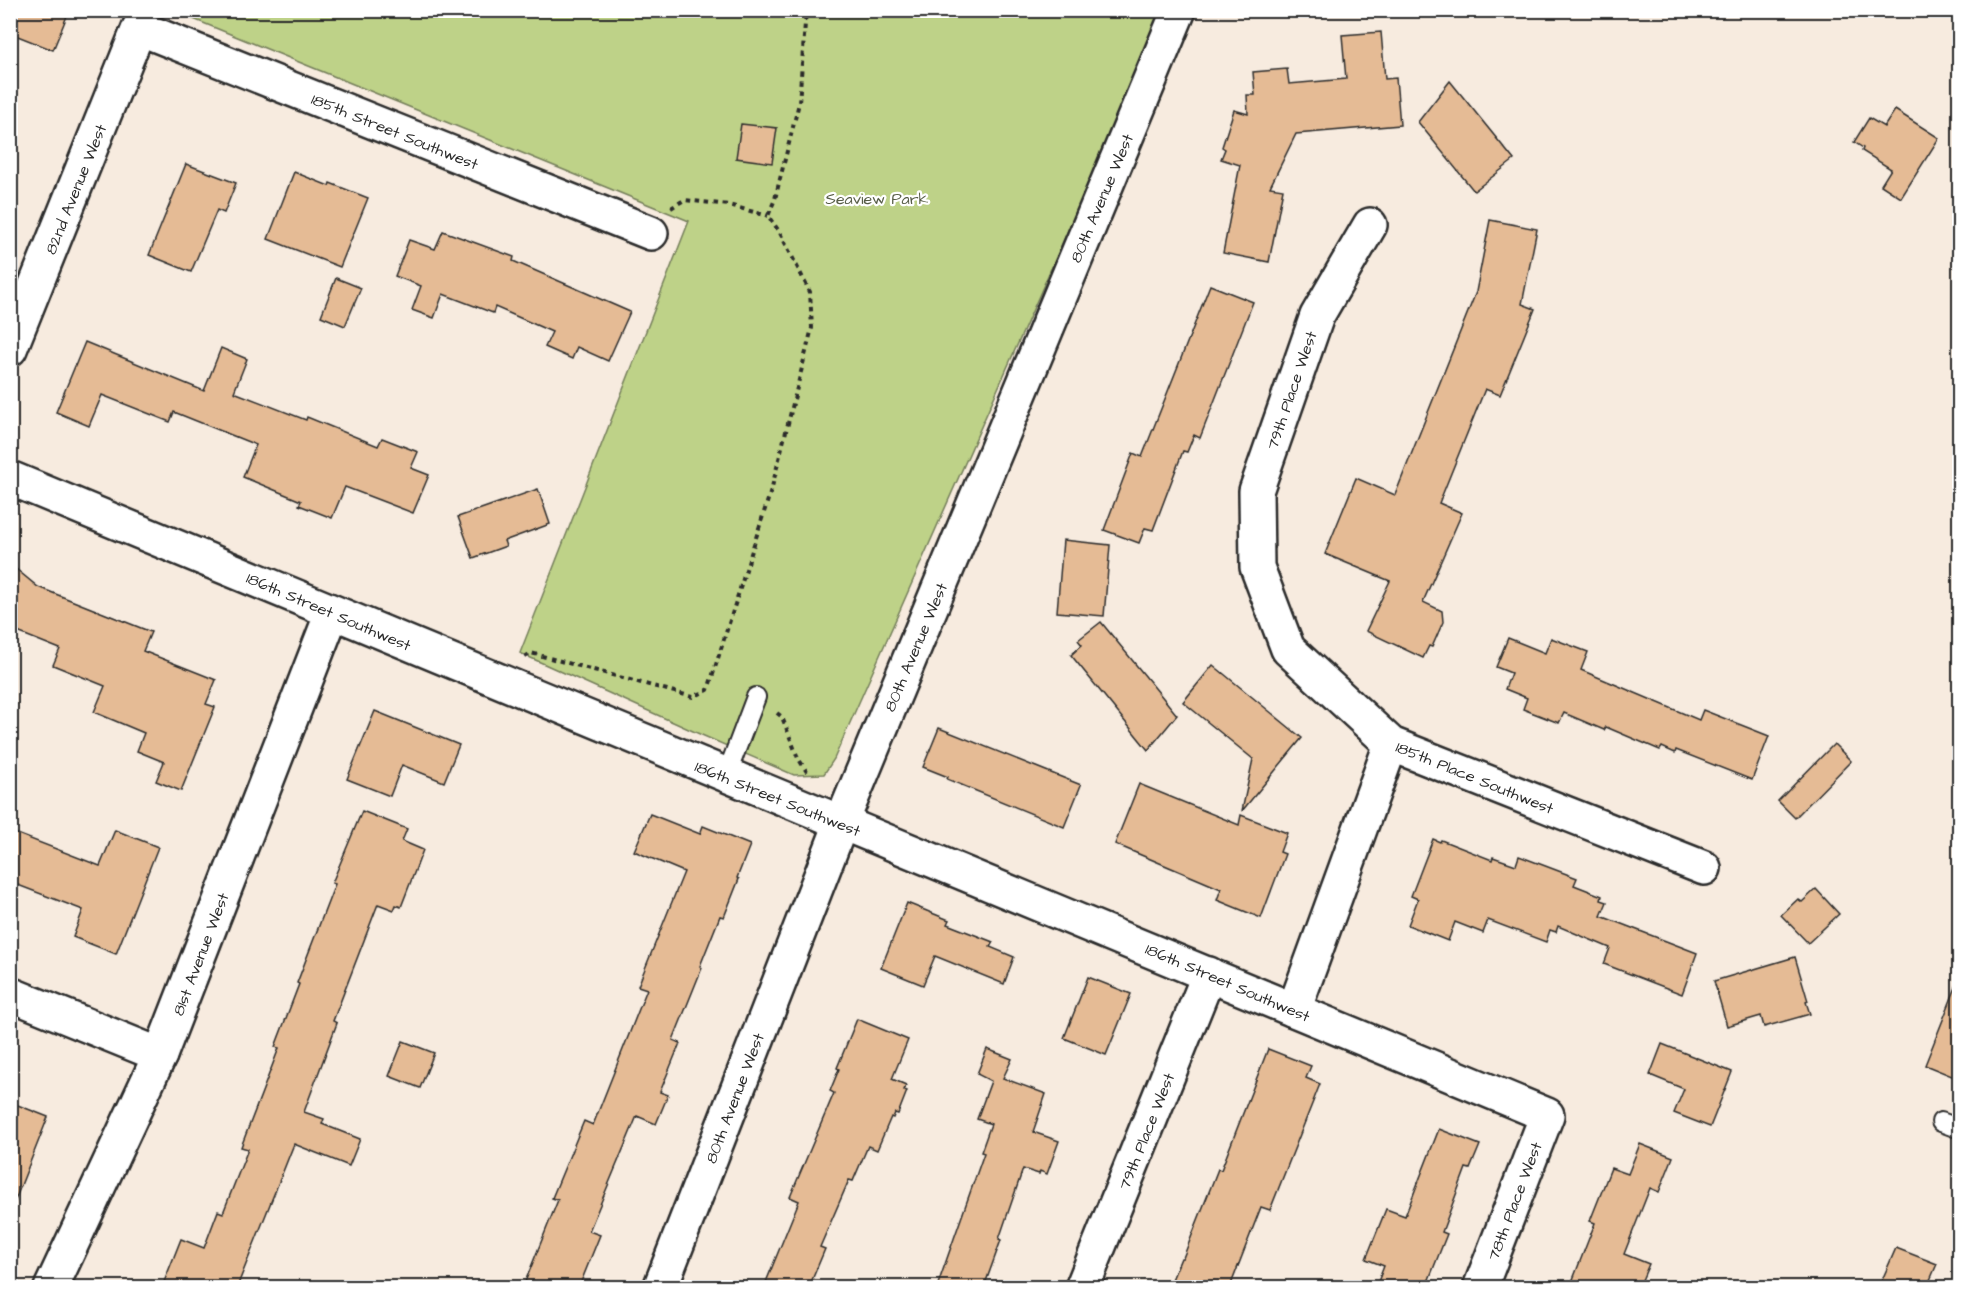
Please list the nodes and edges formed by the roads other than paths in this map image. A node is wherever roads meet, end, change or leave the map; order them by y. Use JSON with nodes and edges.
{"nodes":[{"id":1,"x":1179,"y":10,"type":"edge"},
{"id":2,"x":139,"y":28,"type":"joint"},
{"id":3,"x":1370,"y":225,"type":"dead end"},
{"id":4,"x":651,"y":233,"type":"road end"},
{"id":5,"x":10,"y":349,"type":"edge"},
{"id":6,"x":10,"y":478,"type":"edge"},
{"id":7,"x":1257,"y":567,"type":"joint"},
{"id":8,"x":332,"y":613,"type":"junction"},
{"id":9,"x":756,"y":697,"type":"road end"},
{"id":10,"x":1391,"y":744,"type":"junction"},
{"id":11,"x":726,"y":777,"type":"junction"},
{"id":12,"x":841,"y":824,"type":"junction"},
{"id":13,"x":1704,"y":868,"type":"dead end"},
{"id":14,"x":1209,"y":974,"type":"junction"},
{"id":15,"x":10,"y":994,"type":"edge"},
{"id":16,"x":1294,"y":1010,"type":"junction"},
{"id":17,"x":160,"y":1055,"type":"junction"},
{"id":18,"x":1547,"y":1115,"type":"joint"},
{"id":19,"x":1941,"y":1122,"type":"dead end"},
{"id":20,"x":1959,"y":1129,"type":"edge"},
{"id":21,"x":51,"y":1287,"type":"edge"},
{"id":22,"x":660,"y":1287,"type":"edge"},
{"id":23,"x":1082,"y":1287,"type":"edge"},
{"id":24,"x":1480,"y":1287,"type":"edge"}],
"edges":[{"from":1,"to":12,"type":"street","name":"80th Avenue West"},
{"from":2,"to":4,"type":"street","name":"185th Street Southwest"},
{"from":2,"to":5,"type":"street","name":"82nd Avenue West"},
{"from":3,"to":7,"type":"street","name":"79th Place West"},
{"from":6,"to":8,"type":"street","name":"186th Street Southwest"},
{"from":7,"to":10,"type":"street","name":"185th Place Southwest"},
{"from":8,"to":11,"type":"street","name":"186th Street Southwest"},
{"from":8,"to":17,"type":"street","name":"81st Avenue West"},
{"from":9,"to":11,"type":"lane"},
{"from":10,"to":13,"type":"street","name":"185th Place Southwest"},
{"from":10,"to":16,"type":"street"},
{"from":11,"to":12,"type":"street","name":"186th Street Southwest"},
{"from":12,"to":14,"type":"street","name":"186th Street Southwest"},
{"from":12,"to":22,"type":"street","name":"80th Avenue West"},
{"from":14,"to":16,"type":"street","name":"186th Street Southwest"},
{"from":14,"to":23,"type":"street","name":"79th Place West"},
{"from":15,"to":17,"type":"street"},
{"from":16,"to":18,"type":"street","name":"186th Street Southwest"},
{"from":17,"to":21,"type":"street","name":"81st Avenue West"},
{"from":18,"to":24,"type":"street","name":"78th Place West"},
{"from":19,"to":20,"type":"lane"}]}
